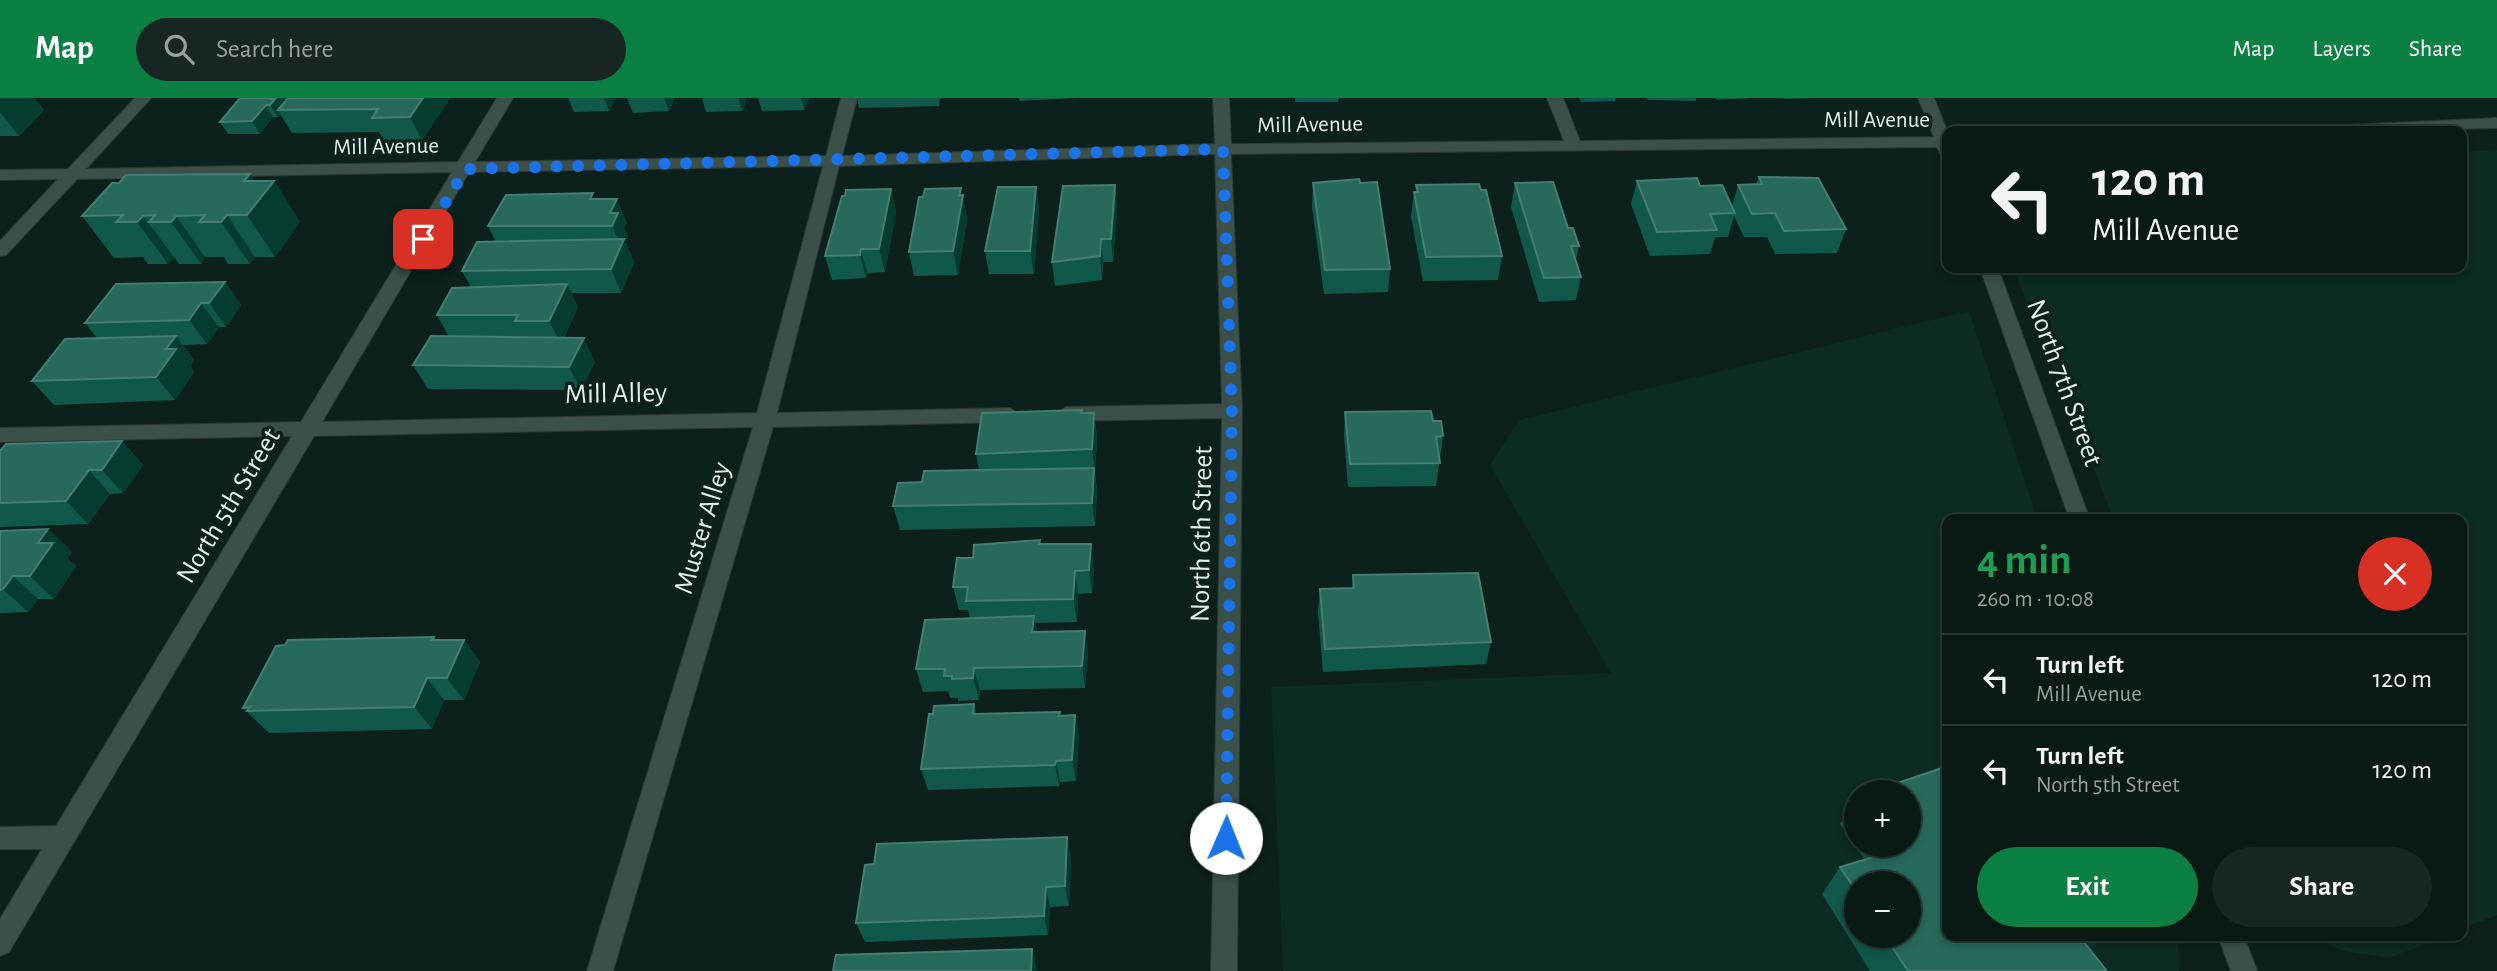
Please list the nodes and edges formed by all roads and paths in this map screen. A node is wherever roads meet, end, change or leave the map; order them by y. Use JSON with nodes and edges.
{"nodes":[{"id":1,"x":143,"y":98,"type":"edge"},
{"id":2,"x":505,"y":98,"type":"edge"},
{"id":3,"x":849,"y":98,"type":"edge"},
{"id":4,"x":1221,"y":98,"type":"edge"},
{"id":5,"x":1555,"y":98,"type":"edge"},
{"id":6,"x":1926,"y":98,"type":"edge"},
{"id":7,"x":2497,"y":123,"type":"edge"},
{"id":8,"x":2434,"y":126,"type":"edge"},
{"id":9,"x":1942,"y":136,"type":"edge"},
{"id":10,"x":1574,"y":145,"type":"junction"},
{"id":11,"x":1942,"y":146,"type":"edge"},
{"id":12,"x":1223,"y":149,"type":"junction"},
{"id":13,"x":831,"y":161,"type":"junction"},
{"id":14,"x":466,"y":169,"type":"junction"},
{"id":15,"x":72,"y":174,"type":"junction"},
{"id":16,"x":0,"y":175,"type":"edge"},
{"id":17,"x":0,"y":251,"type":"edge"},
{"id":18,"x":1991,"y":273,"type":"edge"},
{"id":19,"x":1232,"y":411,"type":"junction"},
{"id":20,"x":765,"y":420,"type":"junction"},
{"id":21,"x":310,"y":426,"type":"junction"},
{"id":22,"x":0,"y":435,"type":"edge"},
{"id":23,"x":2078,"y":514,"type":"edge"},
{"id":24,"x":64,"y":836,"type":"junction"},
{"id":25,"x":0,"y":838,"type":"edge"},
{"id":26,"x":2233,"y":941,"type":"edge"},
{"id":27,"x":0,"y":943,"type":"edge"},
{"id":28,"x":600,"y":971,"type":"edge"},
{"id":29,"x":1224,"y":971,"type":"edge"},
{"id":30,"x":2244,"y":971,"type":"edge"}],
"edges":[{"from":1,"to":15,"type":"street"},
{"from":2,"to":14,"type":"street","name":"North 5th Street"},
{"from":3,"to":13,"type":"street","name":"Muster Alley"},
{"from":4,"to":12,"type":"street","name":"North 6th Street"},
{"from":5,"to":10,"type":"street"},
{"from":6,"to":9,"type":"street"},
{"from":7,"to":8,"type":"street"},
{"from":10,"to":11,"type":"street","name":"Mill Avenue"},
{"from":10,"to":12,"type":"street","name":"Mill Avenue"},
{"from":12,"to":13,"type":"street","name":"Mill Avenue"},
{"from":12,"to":19,"type":"street","name":"North 6th Street"},
{"from":13,"to":14,"type":"street","name":"Mill Avenue"},
{"from":13,"to":20,"type":"street","name":"Muster Alley"},
{"from":14,"to":15,"type":"street","name":"Mill Avenue"},
{"from":14,"to":21,"type":"street","name":"North 5th Street"},
{"from":15,"to":16,"type":"street","name":"Mill Avenue"},
{"from":15,"to":17,"type":"street"},
{"from":18,"to":23,"type":"street","name":"North 7th Street"},
{"from":19,"to":20,"type":"street","name":"Mill Alley"},
{"from":19,"to":29,"type":"street","name":"North 6th Street"},
{"from":20,"to":21,"type":"street","name":"Mill Alley"},
{"from":20,"to":28,"type":"street","name":"Muster Alley"},
{"from":21,"to":22,"type":"street","name":"Mill Alley"},
{"from":21,"to":24,"type":"street","name":"North 5th Street"},
{"from":24,"to":25,"type":"street"},
{"from":24,"to":27,"type":"street","name":"North 5th Street"},
{"from":26,"to":30,"type":"street"}]}
